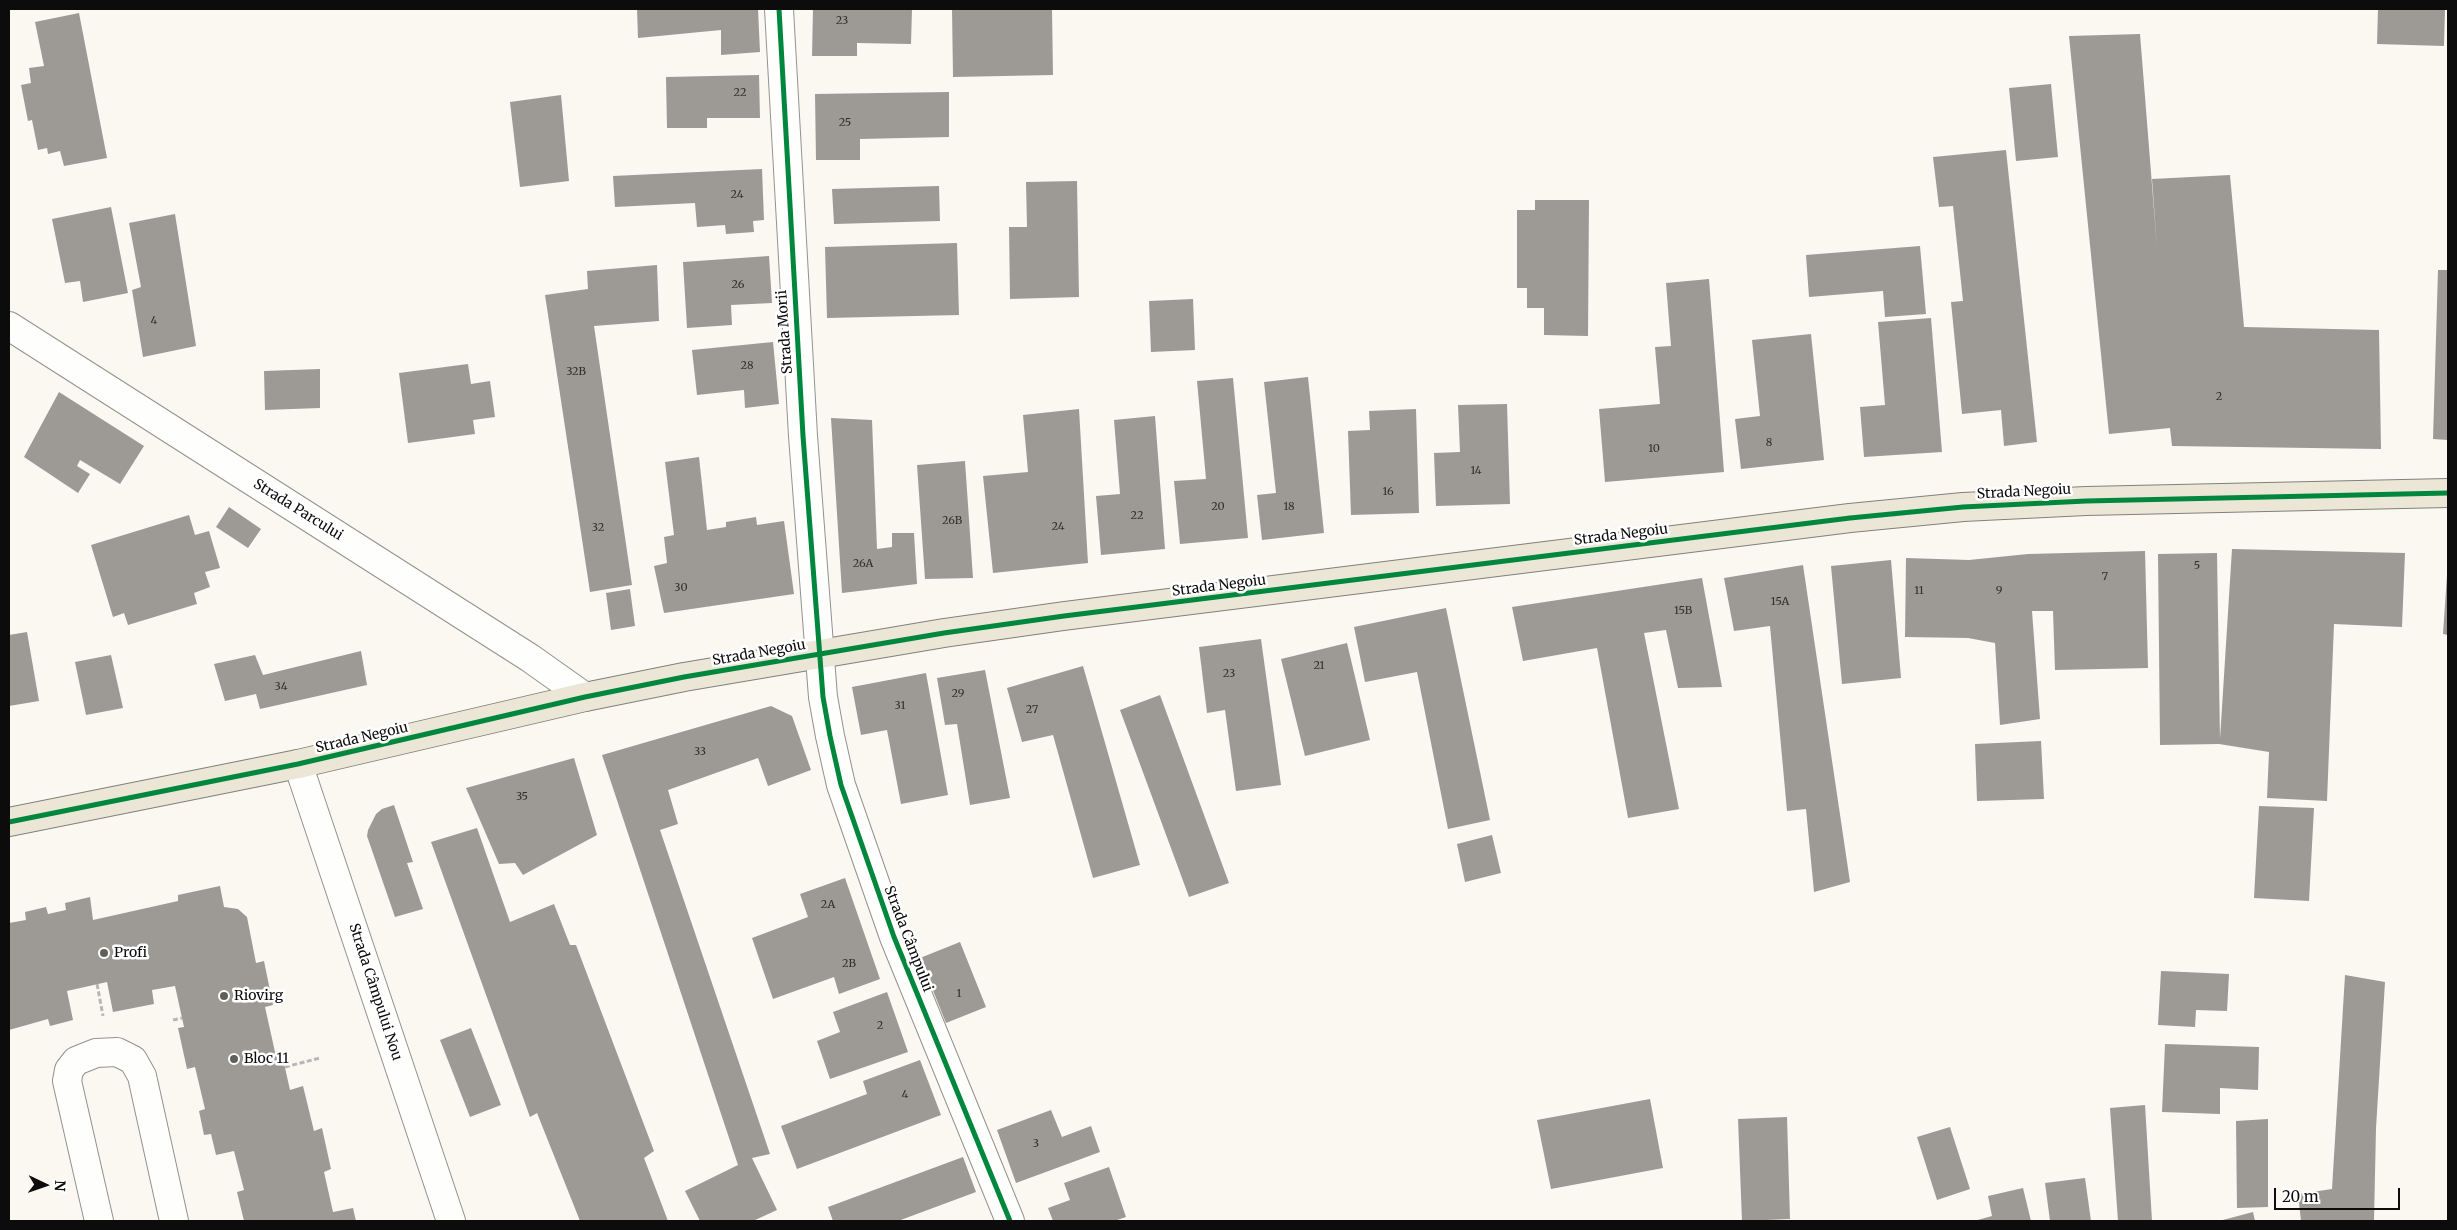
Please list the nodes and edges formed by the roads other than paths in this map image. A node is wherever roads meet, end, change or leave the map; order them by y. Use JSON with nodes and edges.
{"nodes":[{"id":1,"x":779,"y":9,"type":"edge"},
{"id":2,"x":9,"y":326,"type":"edge"},
{"id":3,"x":2448,"y":494,"type":"edge"},
{"id":4,"x":820,"y":654,"type":"junction"},
{"id":5,"x":585,"y":697,"type":"junction"},
{"id":6,"x":298,"y":764,"type":"junction"},
{"id":7,"x":9,"y":822,"type":"edge"},
{"id":8,"x":99,"y":1221,"type":"edge"},
{"id":9,"x":174,"y":1221,"type":"edge"},
{"id":10,"x":451,"y":1221,"type":"edge"},
{"id":11,"x":1010,"y":1221,"type":"edge"}],
"edges":[{"from":1,"to":4,"type":"street","name":"Strada Morii"},
{"from":2,"to":5,"type":"street","name":"Strada Parcului"},
{"from":3,"to":4,"type":"main road","name":"Strada Negoiu"},
{"from":4,"to":5,"type":"main road","name":"Strada Negoiu"},
{"from":4,"to":11,"type":"street","name":"Strada Câmpului"},
{"from":5,"to":6,"type":"main road","name":"Strada Negoiu"},
{"from":6,"to":7,"type":"main road","name":"Strada Negoiu"},
{"from":6,"to":10,"type":"street","name":"Strada Câmpului Nou"},
{"from":8,"to":9,"type":"street"}]}
